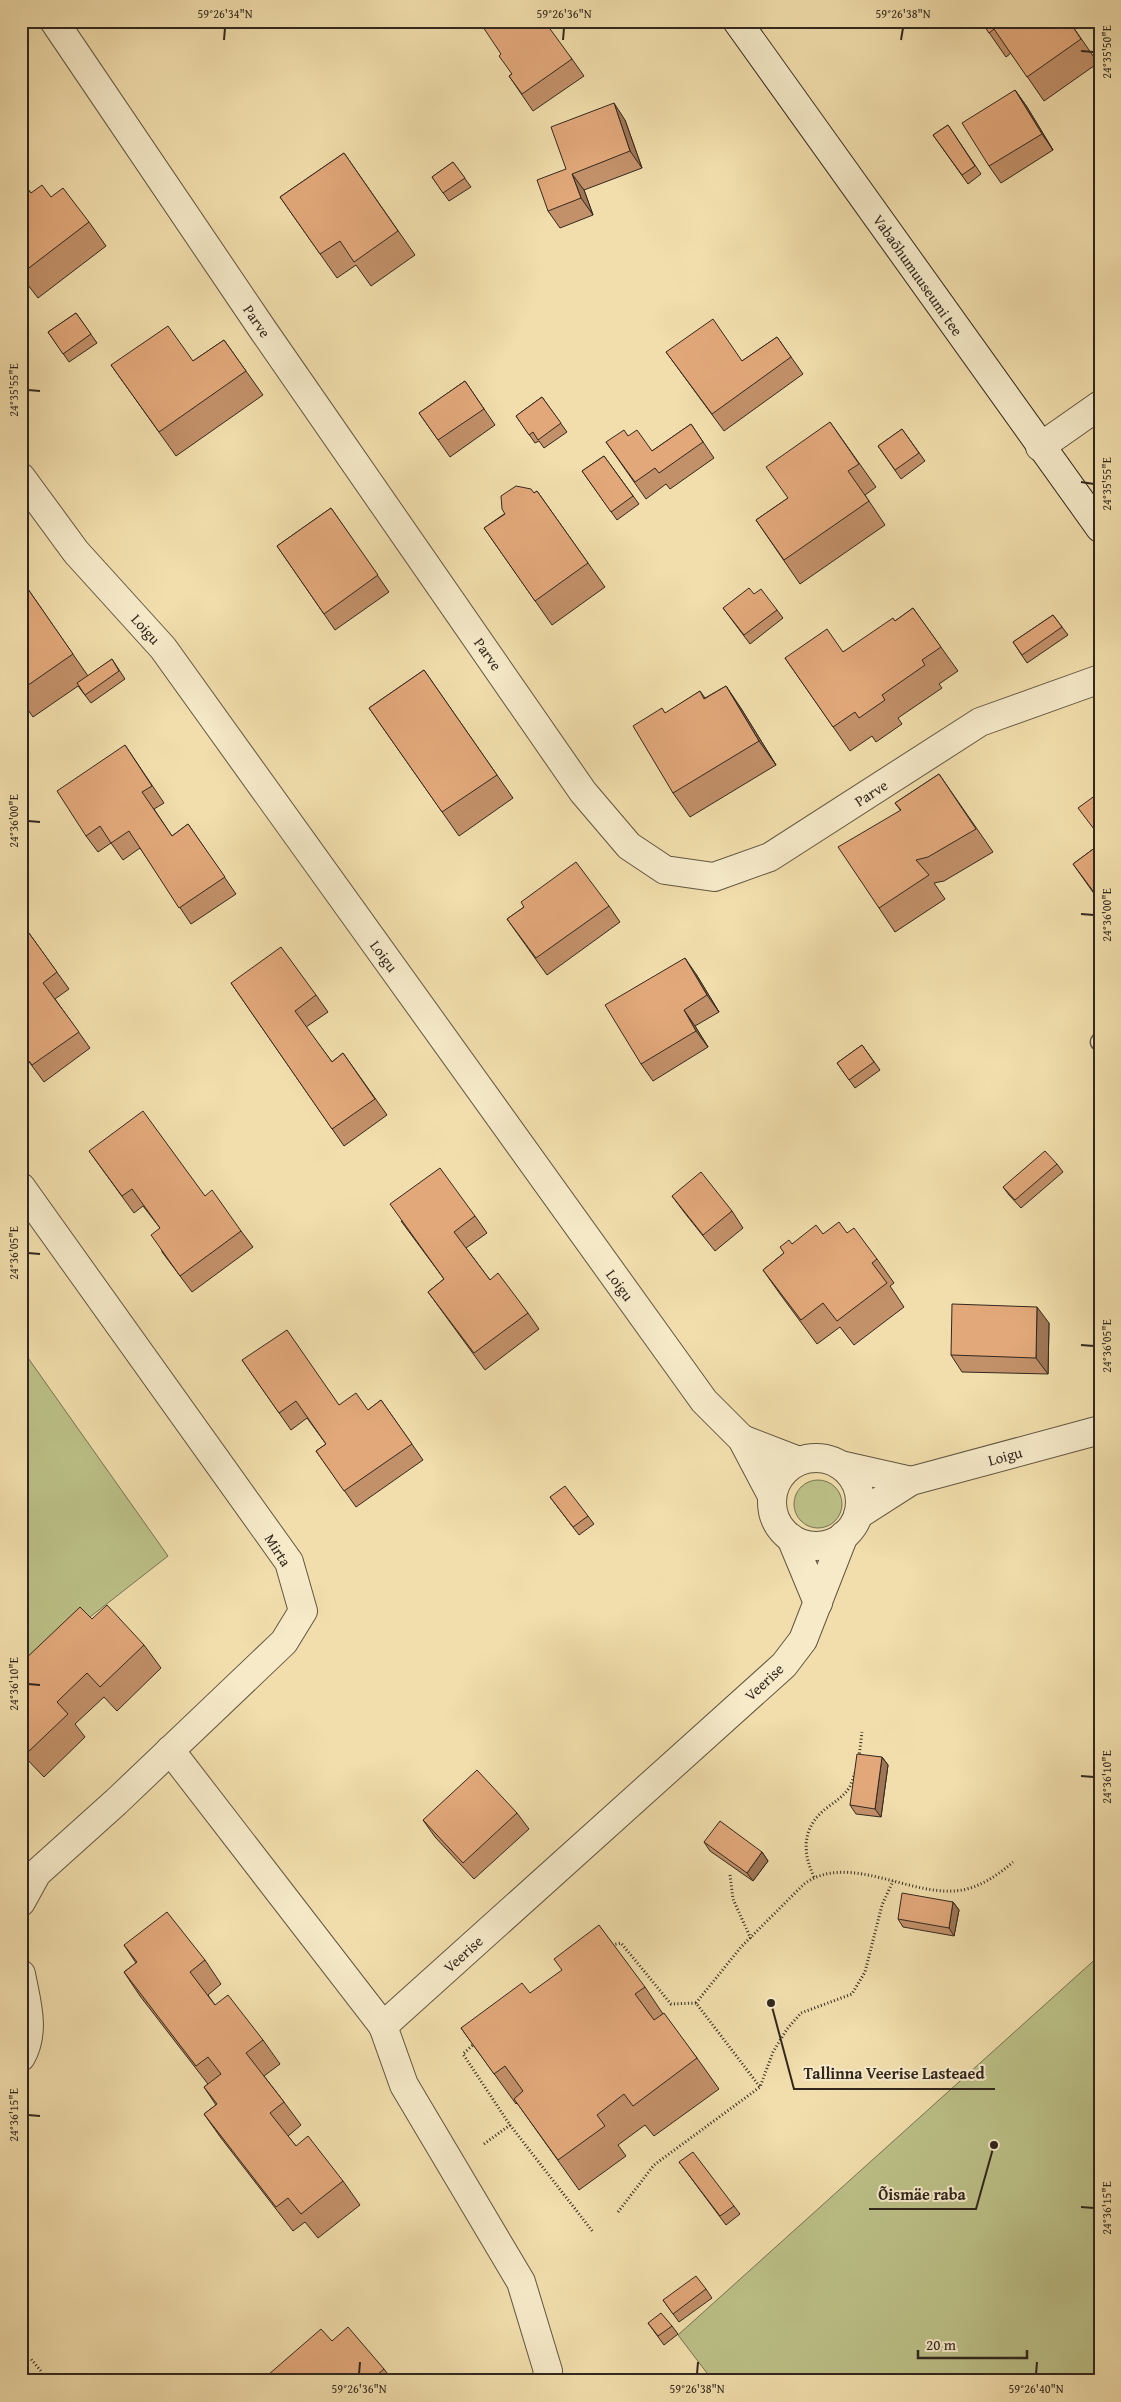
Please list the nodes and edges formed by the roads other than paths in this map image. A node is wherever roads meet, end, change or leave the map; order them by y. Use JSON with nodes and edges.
{"nodes":[{"id":1,"x":54,"y":21,"type":"edge"},
{"id":2,"x":737,"y":21,"type":"edge"},
{"id":3,"x":1100,"y":405,"type":"edge"},
{"id":4,"x":1040,"y":446,"type":"junction"},
{"id":5,"x":21,"y":477,"type":"edge"},
{"id":6,"x":1100,"y":528,"type":"edge"},
{"id":7,"x":1100,"y":679,"type":"edge"},
{"id":8,"x":21,"y":1187,"type":"edge"},
{"id":9,"x":1100,"y":1430,"type":"edge"},
{"id":10,"x":742,"y":1439,"type":"junction"},
{"id":11,"x":799,"y":1461,"type":"junction"},
{"id":12,"x":840,"y":1465,"type":"junction"},
{"id":13,"x":911,"y":1481,"type":"junction"},
{"id":14,"x":772,"y":1496,"type":"junction"},
{"id":15,"x":851,"y":1525,"type":"junction"},
{"id":16,"x":791,"y":1538,"type":"junction"},
{"id":17,"x":818,"y":1603,"type":"junction"},
{"id":18,"x":170,"y":1750,"type":"junction"},
{"id":19,"x":21,"y":1902,"type":"edge"},
{"id":20,"x":21,"y":1974,"type":"edge"},
{"id":21,"x":383,"y":2026,"type":"junction"},
{"id":22,"x":21,"y":2056,"type":"edge"},
{"id":23,"x":546,"y":2381,"type":"edge"}],
"edges":[{"from":1,"to":7,"type":"street","name":"Parve"},
{"from":2,"to":4,"type":"street","name":"Vabaõhumuuseumi tee"},
{"from":3,"to":4,"type":"street"},
{"from":4,"to":6,"type":"street","name":"Vabaõhumuuseumi tee"},
{"from":5,"to":10,"type":"street","name":"Loigu"},
{"from":8,"to":18,"type":"street","name":"Mirta"},
{"from":9,"to":13,"type":"street","name":"Loigu"},
{"from":10,"to":11,"type":"street","name":"Loigu"},
{"from":10,"to":14,"type":"street","name":"Loigu"},
{"from":11,"to":12,"type":"street"},
{"from":11,"to":14,"type":"street"},
{"from":12,"to":13,"type":"street","name":"Loigu"},
{"from":12,"to":15,"type":"street"},
{"from":13,"to":15,"type":"street","name":"Loigu"},
{"from":14,"to":16,"type":"street"},
{"from":15,"to":16,"type":"street"},
{"from":15,"to":17,"type":"street","name":"Veerise"},
{"from":16,"to":17,"type":"street"},
{"from":17,"to":21,"type":"street","name":"Veerise"},
{"from":18,"to":19,"type":"street","name":"Mirta"},
{"from":18,"to":21,"type":"street"},
{"from":20,"to":22,"type":"street"},
{"from":21,"to":23,"type":"street"}]}
